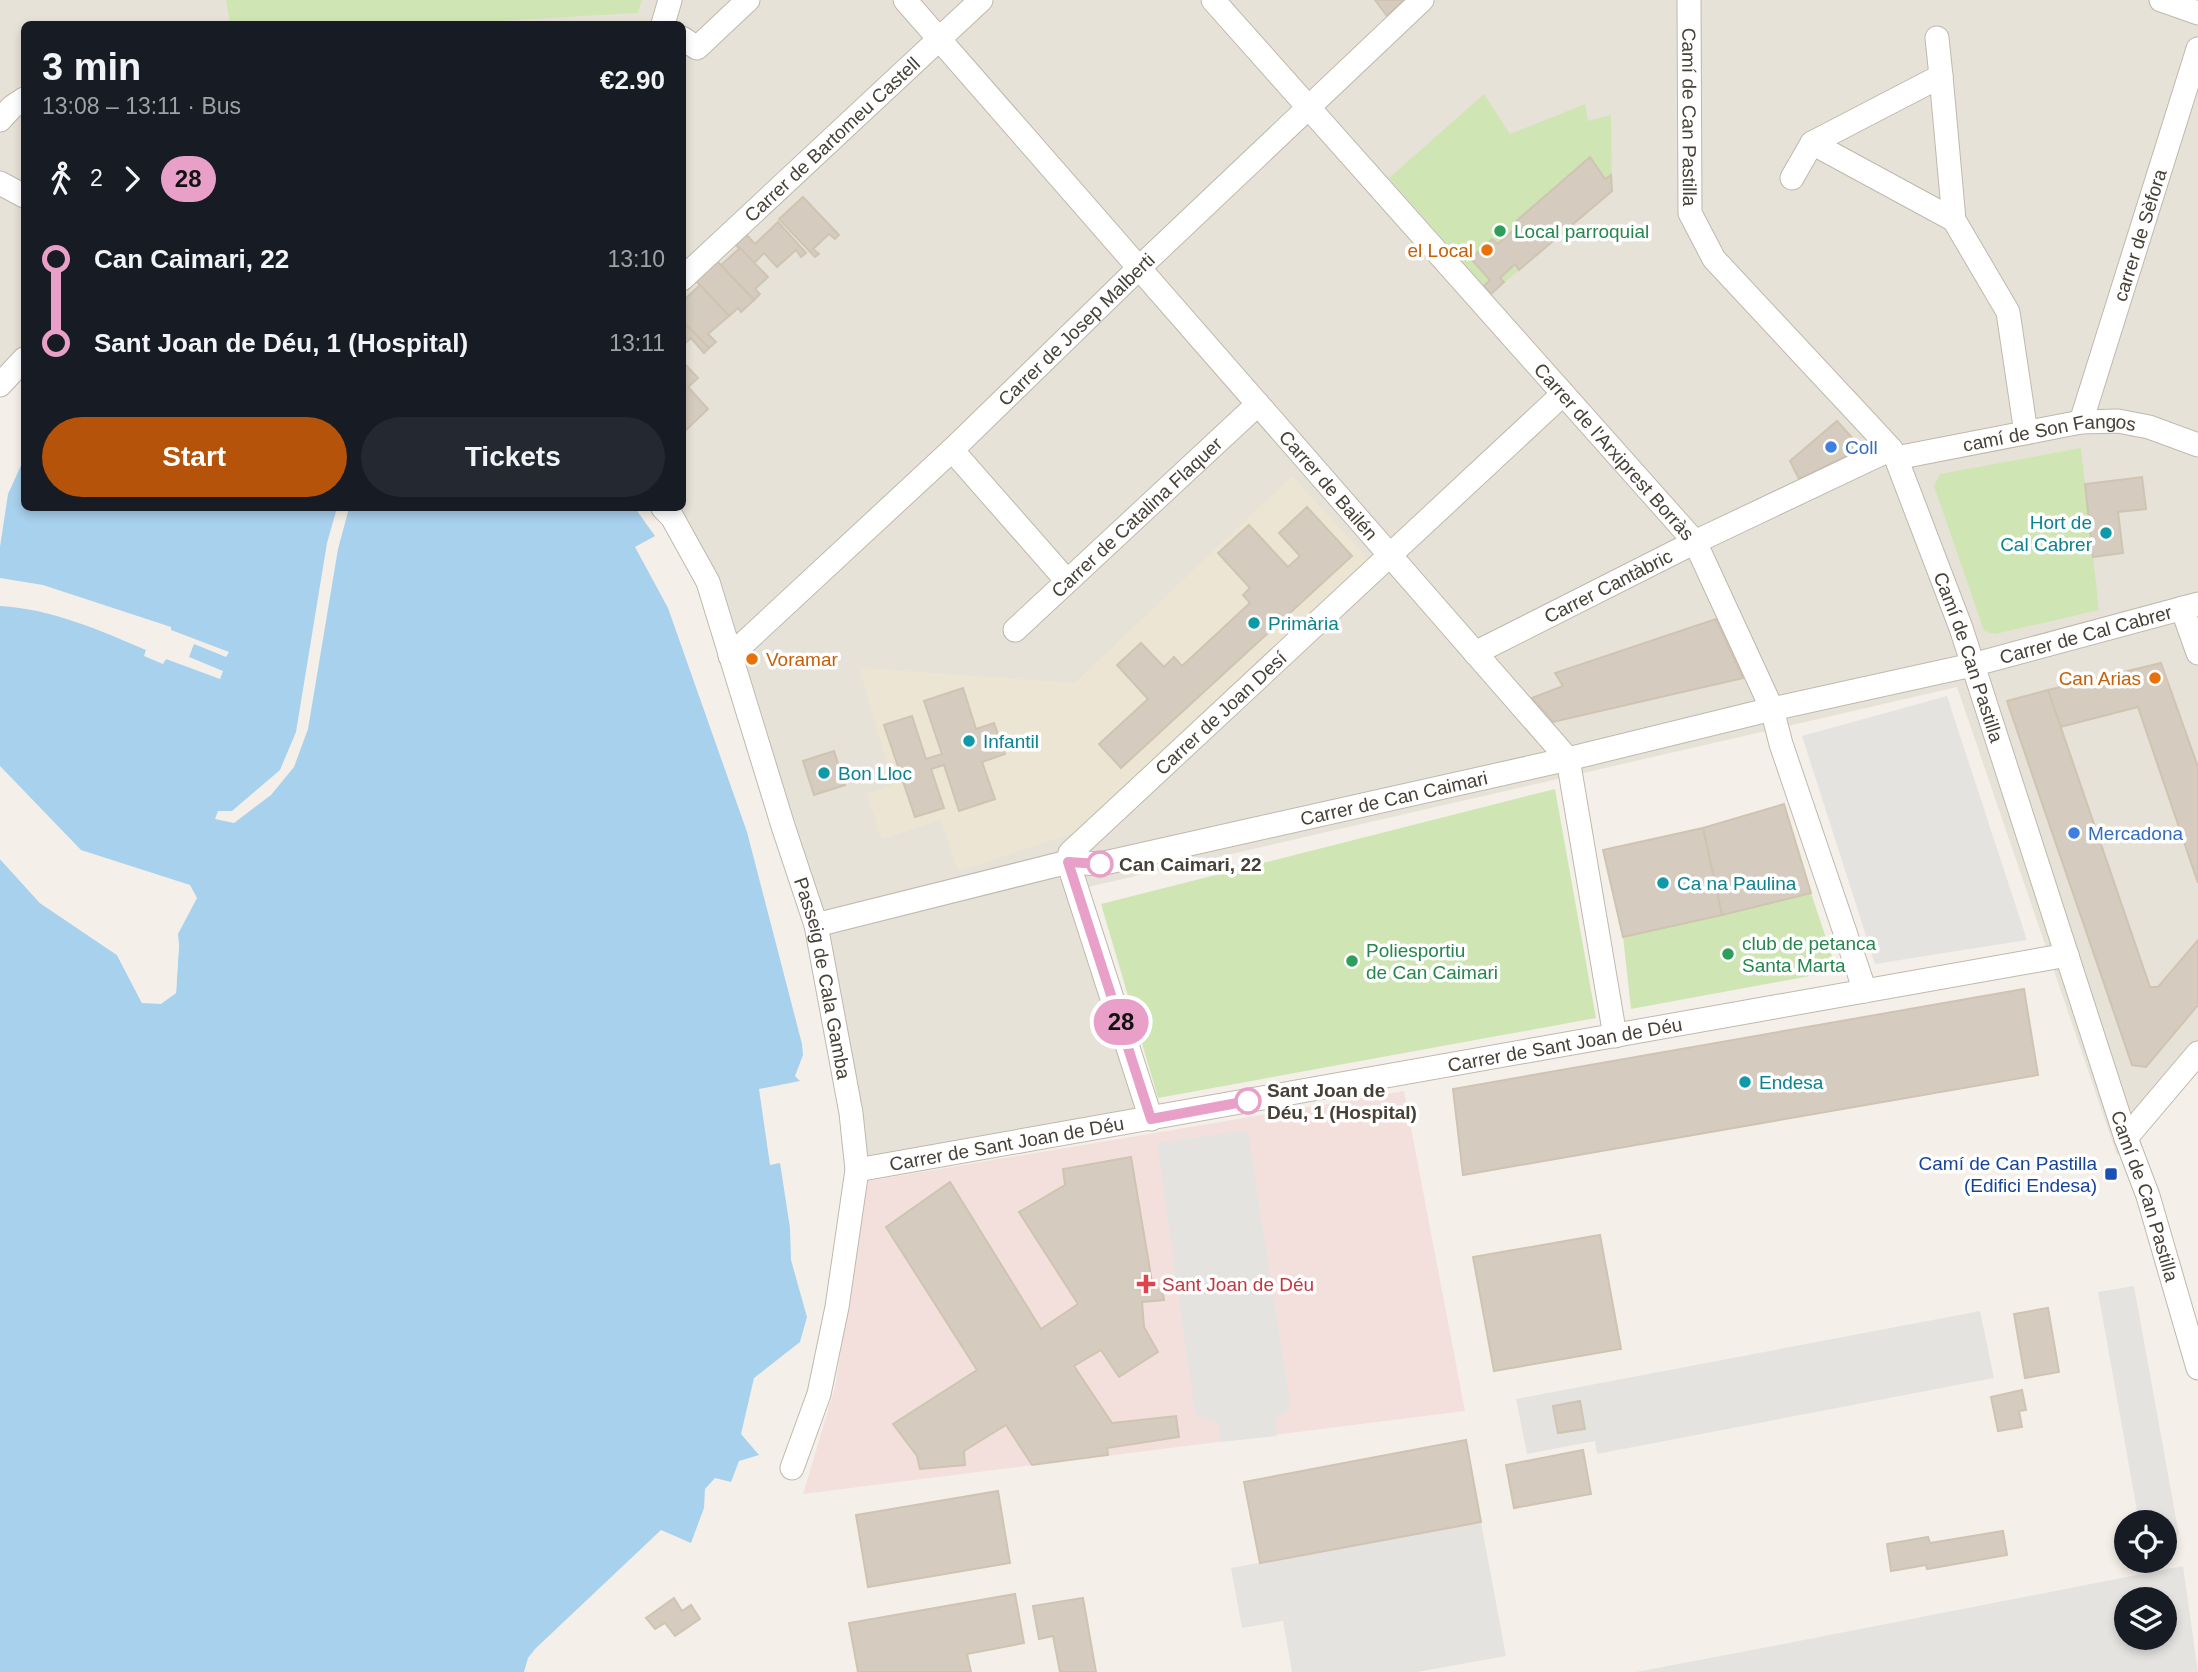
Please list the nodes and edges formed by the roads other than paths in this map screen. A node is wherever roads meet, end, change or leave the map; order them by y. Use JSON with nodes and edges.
{"nodes":[{"id":1,"x":670,"y":0,"type":"edge"},
{"id":2,"x":747,"y":0,"type":"edge"},
{"id":3,"x":905,"y":0,"type":"edge"},
{"id":4,"x":981,"y":0,"type":"edge"},
{"id":5,"x":1213,"y":0,"type":"edge"},
{"id":6,"x":1422,"y":0,"type":"edge"},
{"id":7,"x":1689,"y":0,"type":"edge"},
{"id":8,"x":2161,"y":0,"type":"edge"},
{"id":9,"x":2198,"y":13,"type":"edge"},
{"id":10,"x":663,"y":21,"type":"edge"},
{"id":11,"x":1937,"y":38,"type":"dead end"},
{"id":12,"x":939,"y":39,"type":"junction"},
{"id":13,"x":687,"y":49,"type":"edge"},
{"id":14,"x":2198,"y":50,"type":"edge"},
{"id":15,"x":1941,"y":76,"type":"junction"},
{"id":16,"x":21,"y":101,"type":"edge"},
{"id":17,"x":1308,"y":107,"type":"junction"},
{"id":18,"x":0,"y":120,"type":"edge"},
{"id":19,"x":1812,"y":144,"type":"junction"},
{"id":20,"x":1792,"y":178,"type":"dead end"},
{"id":21,"x":0,"y":183,"type":"edge"},
{"id":22,"x":21,"y":194,"type":"edge"},
{"id":23,"x":1954,"y":220,"type":"junction"},
{"id":24,"x":1139,"y":268,"type":"junction"},
{"id":25,"x":686,"y":275,"type":"edge"},
{"id":26,"x":21,"y":362,"type":"edge"},
{"id":27,"x":0,"y":385,"type":"edge"},
{"id":28,"x":1563,"y":394,"type":"junction"},
{"id":29,"x":1258,"y":404,"type":"junction"},
{"id":30,"x":2081,"y":422,"type":"junction"},
{"id":31,"x":2026,"y":433,"type":"junction"},
{"id":32,"x":2198,"y":445,"type":"edge"},
{"id":33,"x":952,"y":450,"type":"junction"},
{"id":34,"x":1894,"y":454,"type":"junction"},
{"id":35,"x":666,"y":511,"type":"edge"},
{"id":36,"x":1695,"y":542,"type":"junction"},
{"id":37,"x":1389,"y":555,"type":"junction"},
{"id":38,"x":1067,"y":581,"type":"junction"},
{"id":39,"x":2190,"y":606,"type":"edge"},
{"id":40,"x":1015,"y":630,"type":"dead end"},
{"id":41,"x":1475,"y":653,"type":"junction"},
{"id":42,"x":2198,"y":653,"type":"edge"},
{"id":43,"x":730,"y":656,"type":"junction"},
{"id":44,"x":1972,"y":665,"type":"junction"},
{"id":45,"x":1772,"y":709,"type":"junction"},
{"id":46,"x":1568,"y":759,"type":"junction"},
{"id":47,"x":1068,"y":862,"type":"junction"},
{"id":48,"x":816,"y":925,"type":"junction"},
{"id":49,"x":2067,"y":955,"type":"junction"},
{"id":50,"x":1865,"y":991,"type":"junction"},
{"id":51,"x":1615,"y":1036,"type":"junction"},
{"id":52,"x":2198,"y":1053,"type":"edge"},
{"id":53,"x":1151,"y":1119,"type":"junction"},
{"id":54,"x":2126,"y":1139,"type":"junction"},
{"id":55,"x":857,"y":1170,"type":"junction"},
{"id":56,"x":2198,"y":1368,"type":"edge"},
{"id":57,"x":792,"y":1468,"type":"dead end"}],
"edges":[{"from":1,"to":10,"type":"street"},
{"from":2,"to":13,"type":"street"},
{"from":3,"to":12,"type":"street","name":"Carrer de Bailén"},
{"from":4,"to":12,"type":"street","name":"Carrer de Bartomeu Castell"},
{"from":5,"to":17,"type":"street","name":"Carrer de l'Arxiprest Borràs"},
{"from":6,"to":17,"type":"street","name":"Carrer de Josep Malberti"},
{"from":7,"to":34,"type":"street","name":"Camí de Can Pastilla"},
{"from":8,"to":9,"type":"street"},
{"from":11,"to":15,"type":"street"},
{"from":12,"to":24,"type":"street","name":"Carrer de Bailén"},
{"from":12,"to":25,"type":"street","name":"Carrer de Bartomeu Castell"},
{"from":14,"to":30,"type":"street","name":"carrer de Sèfora"},
{"from":15,"to":19,"type":"street"},
{"from":15,"to":23,"type":"street"},
{"from":16,"to":18,"type":"street"},
{"from":17,"to":24,"type":"street","name":"Carrer de Josep Malberti"},
{"from":17,"to":28,"type":"street","name":"Carrer de l'Arxiprest Borràs"},
{"from":19,"to":20,"type":"street"},
{"from":19,"to":23,"type":"street"},
{"from":21,"to":22,"type":"street"},
{"from":23,"to":31,"type":"street"},
{"from":24,"to":29,"type":"street","name":"Carrer de Bailén"},
{"from":24,"to":33,"type":"street","name":"Carrer de Josep Malberti"},
{"from":26,"to":27,"type":"street"},
{"from":28,"to":36,"type":"street","name":"Carrer de l'Arxiprest Borràs"},
{"from":28,"to":37,"type":"street","name":"Carrer de Joan Desí"},
{"from":29,"to":37,"type":"street","name":"Carrer de Bailén"},
{"from":29,"to":38,"type":"street","name":"Carrer de Catalina Flaquer"},
{"from":30,"to":31,"type":"street","name":"camí de Son Fangos"},
{"from":30,"to":32,"type":"street","name":"camí de Son Fangos"},
{"from":31,"to":34,"type":"street","name":"camí de Son Fangos"},
{"from":33,"to":38,"type":"street"},
{"from":33,"to":43,"type":"street","name":"Carrer de Josep Malberti"},
{"from":34,"to":36,"type":"street","name":"Carrer Cantàbric"},
{"from":34,"to":44,"type":"street","name":"Camí de Can Pastilla"},
{"from":35,"to":43,"type":"street","name":"Passeig de Cala Gamba"},
{"from":36,"to":41,"type":"street","name":"Carrer Cantàbric"},
{"from":36,"to":45,"type":"street","name":"Carrer de l'Arxiprest Borràs"},
{"from":37,"to":41,"type":"street","name":"Carrer de Bailén"},
{"from":37,"to":47,"type":"street","name":"Carrer de Joan Desí"},
{"from":38,"to":40,"type":"street","name":"Carrer de Catalina Flaquer"},
{"from":39,"to":42,"type":"street"},
{"from":39,"to":44,"type":"street","name":"Carrer de Cal Cabrer"},
{"from":41,"to":46,"type":"street","name":"Carrer de Bailén"},
{"from":43,"to":48,"type":"street","name":"Passeig de Cala Gamba"},
{"from":44,"to":45,"type":"street","name":"Carrer de Can Caimari"},
{"from":44,"to":49,"type":"street","name":"Camí de Can Pastilla"},
{"from":45,"to":46,"type":"street","name":"Carrer de Can Caimari"},
{"from":45,"to":50,"type":"street","name":"Carrer de l'Arxiprest Borràs"},
{"from":46,"to":47,"type":"street","name":"Carrer de Can Caimari"},
{"from":46,"to":51,"type":"street"},
{"from":47,"to":48,"type":"street","name":"Carrer de Can Caimari"},
{"from":47,"to":53,"type":"street"},
{"from":48,"to":55,"type":"street","name":"Passeig de Cala Gamba"},
{"from":49,"to":50,"type":"street","name":"Carrer de Sant Joan de Déu"},
{"from":49,"to":54,"type":"street","name":"Camí de Can Pastilla"},
{"from":50,"to":51,"type":"street","name":"Carrer de Sant Joan de Déu"},
{"from":51,"to":53,"type":"street","name":"Carrer de Sant Joan de Déu"},
{"from":52,"to":54,"type":"street"},
{"from":53,"to":55,"type":"street","name":"Carrer de Sant Joan de Déu"},
{"from":54,"to":56,"type":"street","name":"Camí de Can Pastilla"},
{"from":55,"to":57,"type":"street","name":"Passeig de Cala Gamba"}]}
